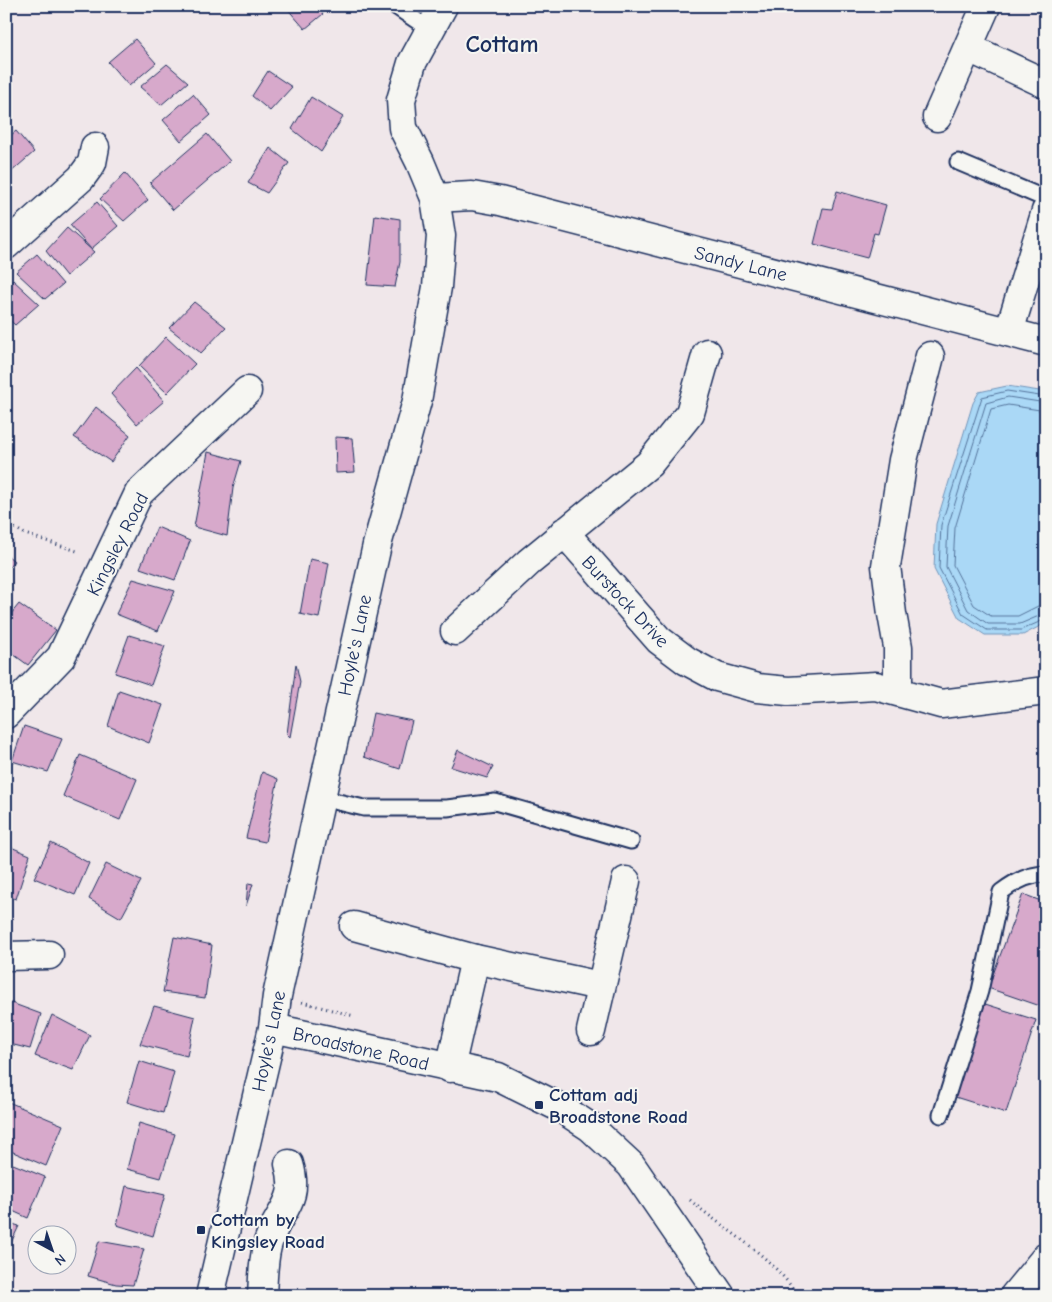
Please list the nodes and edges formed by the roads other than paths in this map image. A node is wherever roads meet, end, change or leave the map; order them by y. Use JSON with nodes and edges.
{"nodes":[{"id":1,"x":395,"y":6,"type":"edge"},
{"id":2,"x":986,"y":6,"type":"edge"},
{"id":3,"x":436,"y":18,"type":"edge"},
{"id":4,"x":969,"y":48,"type":"junction"},
{"id":5,"x":1046,"y":84,"type":"edge"},
{"id":6,"x":937,"y":117,"type":"dead end"},
{"id":7,"x":95,"y":147,"type":"dead end"},
{"id":8,"x":958,"y":162,"type":"dead end"},
{"id":9,"x":435,"y":198,"type":"junction"},
{"id":10,"x":1046,"y":199,"type":"edge"},
{"id":11,"x":1046,"y":211,"type":"edge"},
{"id":12,"x":6,"y":245,"type":"edge"},
{"id":13,"x":1009,"y":332,"type":"junction"},
{"id":14,"x":1046,"y":342,"type":"edge"},
{"id":15,"x":707,"y":353,"type":"dead end"},
{"id":16,"x":930,"y":356,"type":"dead end"},
{"id":17,"x":247,"y":391,"type":"dead end"},
{"id":18,"x":564,"y":532,"type":"junction"},
{"id":19,"x":456,"y":630,"type":"dead end"},
{"id":20,"x":898,"y":691,"type":"junction"},
{"id":21,"x":1046,"y":691,"type":"edge"},
{"id":22,"x":6,"y":714,"type":"edge"},
{"id":23,"x":321,"y":798,"type":"junction"},
{"id":24,"x":631,"y":841,"type":"dead end"},
{"id":25,"x":1046,"y":874,"type":"edge"},
{"id":26,"x":626,"y":881,"type":"dead end"},
{"id":27,"x":354,"y":926,"type":"dead end"},
{"id":28,"x":49,"y":955,"type":"dead end"},
{"id":29,"x":6,"y":956,"type":"edge"},
{"id":30,"x":475,"y":959,"type":"junction"},
{"id":31,"x":600,"y":986,"type":"junction"},
{"id":32,"x":273,"y":1028,"type":"junction"},
{"id":33,"x":591,"y":1031,"type":"dead end"},
{"id":34,"x":450,"y":1068,"type":"junction"},
{"id":35,"x":941,"y":1115,"type":"dead end"},
{"id":36,"x":289,"y":1164,"type":"dead end"},
{"id":37,"x":1046,"y":1257,"type":"edge"},
{"id":38,"x":210,"y":1296,"type":"edge"},
{"id":39,"x":262,"y":1296,"type":"edge"},
{"id":40,"x":721,"y":1296,"type":"edge"},
{"id":41,"x":1014,"y":1296,"type":"edge"}],
"edges":[{"from":1,"to":3,"type":"lane"},
{"from":2,"to":4,"type":"street"},
{"from":3,"to":9,"type":"street","name":"Hoyle's Lane"},
{"from":4,"to":5,"type":"street"},
{"from":4,"to":6,"type":"street"},
{"from":7,"to":12,"type":"street"},
{"from":8,"to":10,"type":"lane"},
{"from":9,"to":13,"type":"street","name":"Sandy Lane"},
{"from":9,"to":23,"type":"street","name":"Hoyle's Lane"},
{"from":11,"to":13,"type":"street"},
{"from":13,"to":14,"type":"street","name":"Sandy Lane"},
{"from":15,"to":18,"type":"street"},
{"from":16,"to":20,"type":"street"},
{"from":17,"to":22,"type":"street","name":"Kingsley Road"},
{"from":18,"to":19,"type":"street"},
{"from":18,"to":20,"type":"street","name":"Burstock Drive"},
{"from":20,"to":21,"type":"street","name":"Burstock Drive"},
{"from":23,"to":24,"type":"lane"},
{"from":23,"to":32,"type":"street","name":"Hoyle's Lane"},
{"from":25,"to":35,"type":"lane"},
{"from":26,"to":31,"type":"street"},
{"from":27,"to":30,"type":"street"},
{"from":28,"to":29,"type":"street"},
{"from":30,"to":31,"type":"street"},
{"from":30,"to":34,"type":"street","name":"Broadstone Road"},
{"from":31,"to":33,"type":"street"},
{"from":32,"to":34,"type":"street","name":"Broadstone Road"},
{"from":32,"to":38,"type":"street","name":"Hoyle's Lane"},
{"from":34,"to":40,"type":"street","name":"Broadstone Road"},
{"from":36,"to":39,"type":"street"},
{"from":37,"to":41,"type":"street"}]}
